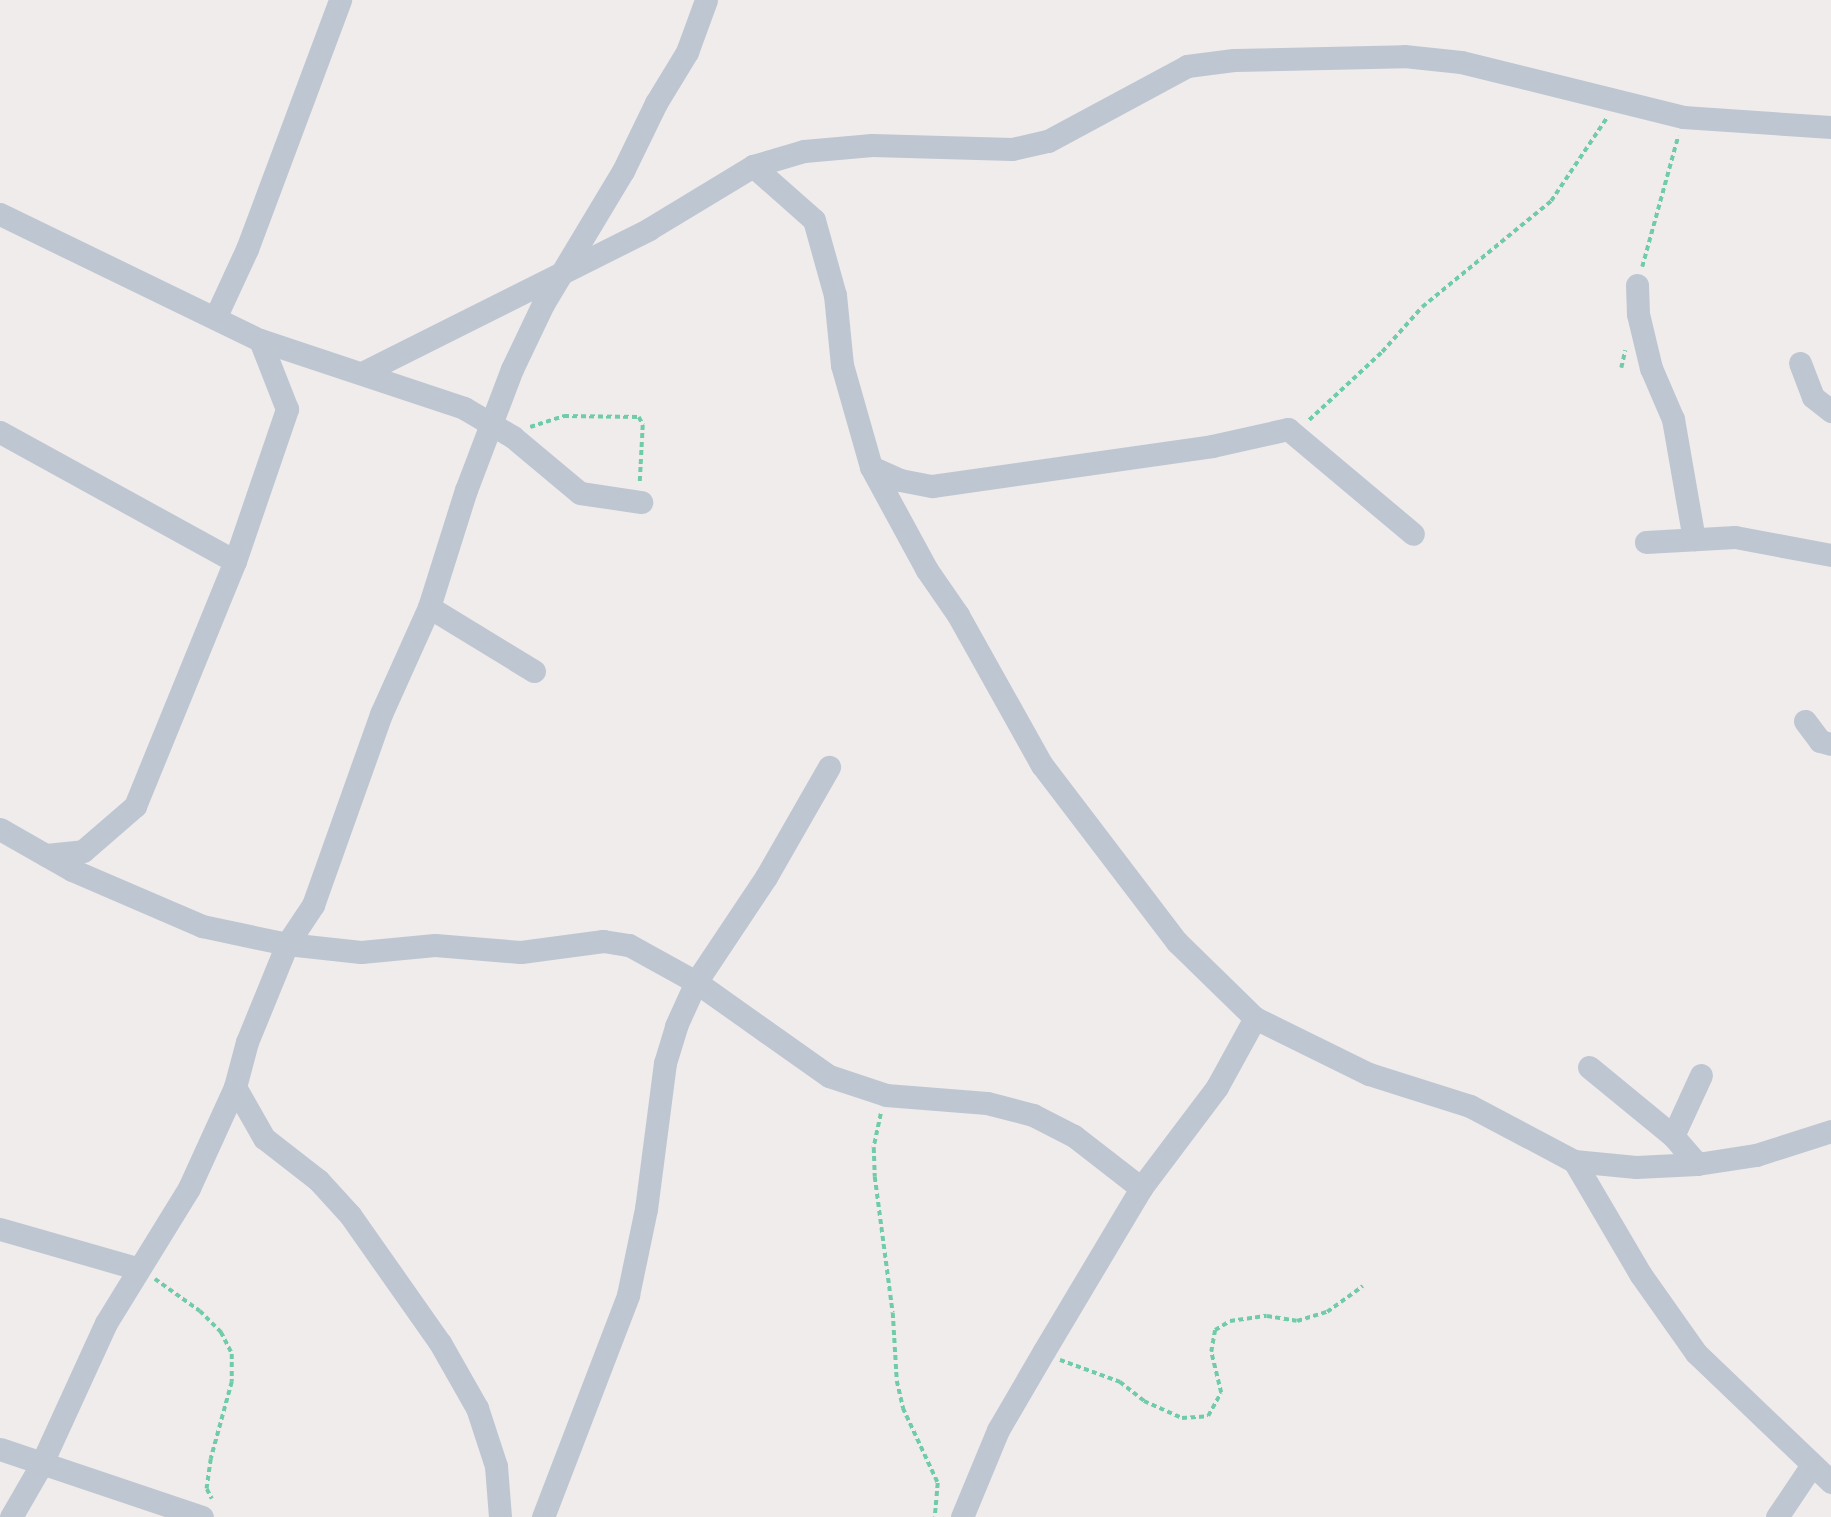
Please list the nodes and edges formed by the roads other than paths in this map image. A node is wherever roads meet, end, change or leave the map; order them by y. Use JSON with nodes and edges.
{"nodes":[{"id":1,"x":340,"y":0,"type":"edge"},
{"id":2,"x":706,"y":0,"type":"edge"},
{"id":3,"x":1831,"y":127,"type":"edge"},
{"id":4,"x":753,"y":166,"type":"junction"},
{"id":5,"x":0,"y":214,"type":"edge"},
{"id":6,"x":562,"y":271,"type":"junction"},
{"id":7,"x":1637,"y":285,"type":"road end"},
{"id":8,"x":216,"y":316,"type":"junction"},
{"id":9,"x":260,"y":340,"type":"junction"},
{"id":10,"x":1800,"y":363,"type":"dead end"},
{"id":11,"x":364,"y":372,"type":"junction"},
{"id":12,"x":1831,"y":411,"type":"edge"},
{"id":13,"x":503,"y":431,"type":"junction"},
{"id":14,"x":0,"y":432,"type":"edge"},
{"id":15,"x":871,"y":467,"type":"junction"},
{"id":16,"x":641,"y":502,"type":"road end"},
{"id":17,"x":1413,"y":534,"type":"dead end"},
{"id":18,"x":1694,"y":539,"type":"junction"},
{"id":19,"x":1646,"y":542,"type":"dead end"},
{"id":20,"x":1831,"y":555,"type":"edge"},
{"id":21,"x":235,"y":561,"type":"junction"},
{"id":22,"x":429,"y":607,"type":"junction"},
{"id":23,"x":534,"y":671,"type":"dead end"},
{"id":24,"x":1805,"y":721,"type":"dead end"},
{"id":25,"x":1831,"y":744,"type":"edge"},
{"id":26,"x":829,"y":767,"type":"dead end"},
{"id":27,"x":0,"y":829,"type":"edge"},
{"id":28,"x":46,"y":855,"type":"junction"},
{"id":29,"x":288,"y":944,"type":"junction"},
{"id":30,"x":696,"y":982,"type":"junction"},
{"id":31,"x":1255,"y":1018,"type":"junction"},
{"id":32,"x":1589,"y":1067,"type":"dead end"},
{"id":33,"x":1701,"y":1075,"type":"dead end"},
{"id":34,"x":235,"y":1087,"type":"junction"},
{"id":35,"x":1831,"y":1131,"type":"edge"},
{"id":36,"x":1673,"y":1136,"type":"junction"},
{"id":37,"x":1574,"y":1161,"type":"junction"},
{"id":38,"x":1697,"y":1164,"type":"junction"},
{"id":39,"x":1141,"y":1188,"type":"junction"},
{"id":40,"x":0,"y":1230,"type":"edge"},
{"id":41,"x":136,"y":1268,"type":"junction"},
{"id":42,"x":0,"y":1449,"type":"edge"},
{"id":43,"x":41,"y":1465,"type":"junction"},
{"id":44,"x":1812,"y":1465,"type":"junction"},
{"id":45,"x":1831,"y":1482,"type":"edge"},
{"id":46,"x":209,"y":1512,"type":"edge"},
{"id":47,"x":11,"y":1517,"type":"edge"},
{"id":48,"x":500,"y":1517,"type":"edge"},
{"id":49,"x":543,"y":1517,"type":"edge"},
{"id":50,"x":962,"y":1517,"type":"edge"},
{"id":51,"x":1777,"y":1517,"type":"edge"}],
"edges":[{"from":1,"to":8,"type":"street"},
{"from":2,"to":6,"type":"street"},
{"from":3,"to":4,"type":"street"},
{"from":4,"to":6,"type":"street"},
{"from":4,"to":15,"type":"street"},
{"from":5,"to":8,"type":"street"},
{"from":6,"to":11,"type":"street"},
{"from":6,"to":13,"type":"street"},
{"from":7,"to":18,"type":"street"},
{"from":8,"to":9,"type":"street"},
{"from":9,"to":11,"type":"street"},
{"from":9,"to":21,"type":"street"},
{"from":10,"to":12,"type":"street"},
{"from":11,"to":13,"type":"street"},
{"from":13,"to":16,"type":"street"},
{"from":13,"to":22,"type":"street"},
{"from":14,"to":21,"type":"street"},
{"from":15,"to":17,"type":"street"},
{"from":15,"to":31,"type":"street"},
{"from":18,"to":19,"type":"street"},
{"from":18,"to":20,"type":"street"},
{"from":21,"to":28,"type":"street"},
{"from":22,"to":23,"type":"street"},
{"from":22,"to":29,"type":"street"},
{"from":24,"to":25,"type":"street"},
{"from":26,"to":30,"type":"street"},
{"from":27,"to":28,"type":"street"},
{"from":28,"to":29,"type":"street"},
{"from":29,"to":30,"type":"street"},
{"from":29,"to":34,"type":"street"},
{"from":30,"to":39,"type":"street"},
{"from":30,"to":49,"type":"street"},
{"from":31,"to":37,"type":"street"},
{"from":31,"to":39,"type":"street"},
{"from":32,"to":36,"type":"street"},
{"from":33,"to":36,"type":"street"},
{"from":34,"to":41,"type":"street"},
{"from":34,"to":48,"type":"street"},
{"from":35,"to":38,"type":"street"},
{"from":36,"to":38,"type":"street"},
{"from":37,"to":38,"type":"street"},
{"from":37,"to":44,"type":"street"},
{"from":39,"to":50,"type":"street"},
{"from":40,"to":41,"type":"street"},
{"from":41,"to":43,"type":"street"},
{"from":42,"to":43,"type":"street"},
{"from":43,"to":46,"type":"street"},
{"from":43,"to":47,"type":"street"},
{"from":44,"to":45,"type":"street"},
{"from":44,"to":51,"type":"street"}]}
